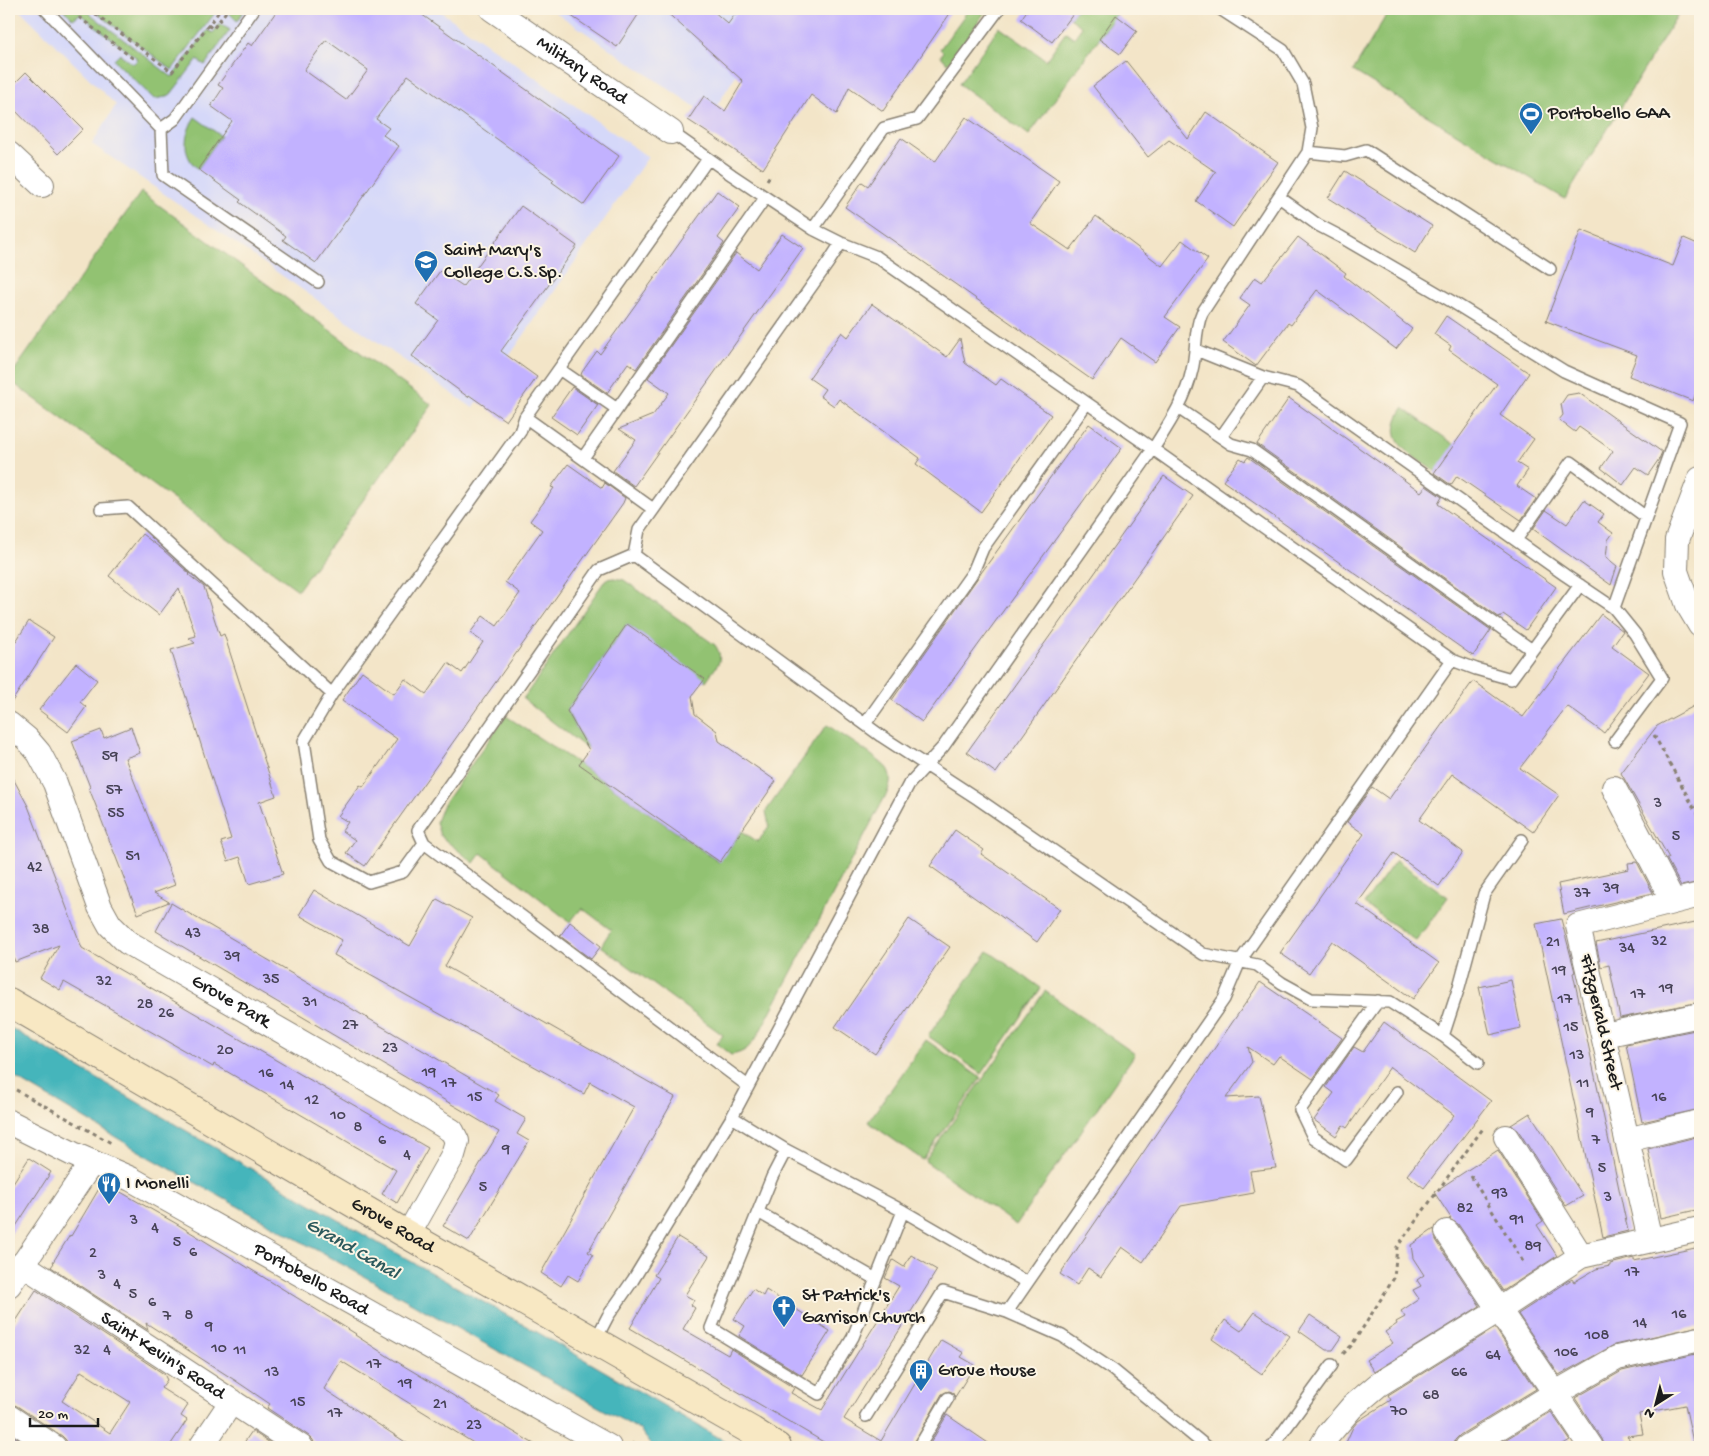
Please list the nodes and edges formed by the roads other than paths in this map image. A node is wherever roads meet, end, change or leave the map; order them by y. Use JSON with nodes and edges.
{"nodes":[{"id":1,"x":44,"y":9,"type":"edge"},
{"id":2,"x":254,"y":9,"type":"edge"},
{"id":3,"x":492,"y":9,"type":"edge"},
{"id":4,"x":999,"y":9,"type":"edge"},
{"id":5,"x":1220,"y":9,"type":"edge"},
{"id":6,"x":161,"y":129,"type":"junction"},
{"id":7,"x":671,"y":132,"type":"joint"},
{"id":8,"x":1308,"y":152,"type":"junction"},
{"id":9,"x":9,"y":154,"type":"edge"},
{"id":10,"x":708,"y":159,"type":"junction"},
{"id":11,"x":42,"y":185,"type":"dead end"},
{"id":12,"x":1278,"y":197,"type":"junction"},
{"id":13,"x":765,"y":198,"type":"junction"},
{"id":14,"x":813,"y":229,"type":"junction"},
{"id":15,"x":841,"y":243,"type":"junction"},
{"id":16,"x":1550,"y":269,"type":"dead end"},
{"id":17,"x":318,"y":282,"type":"dead end"},
{"id":18,"x":1196,"y":350,"type":"junction"},
{"id":19,"x":559,"y":369,"type":"junction"},
{"id":20,"x":1263,"y":378,"type":"junction"},
{"id":21,"x":1087,"y":403,"type":"junction"},
{"id":22,"x":1178,"y":408,"type":"junction"},
{"id":23,"x":617,"y":409,"type":"junction"},
{"id":24,"x":525,"y":417,"type":"junction"},
{"id":25,"x":1221,"y":437,"type":"junction"},
{"id":26,"x":1153,"y":449,"type":"junction"},
{"id":27,"x":583,"y":458,"type":"junction"},
{"id":28,"x":1700,"y":479,"type":"edge"},
{"id":29,"x":101,"y":509,"type":"dead end"},
{"id":30,"x":653,"y":509,"type":"junction"},
{"id":31,"x":1646,"y":517,"type":"junction"},
{"id":32,"x":1516,"y":540,"type":"junction"},
{"id":33,"x":634,"y":554,"type":"junction"},
{"id":34,"x":1580,"y":585,"type":"junction"},
{"id":35,"x":1614,"y":608,"type":"junction"},
{"id":36,"x":1700,"y":625,"type":"edge"},
{"id":37,"x":1532,"y":650,"type":"junction"},
{"id":38,"x":1452,"y":660,"type":"junction"},
{"id":39,"x":332,"y":694,"type":"junction"},
{"id":40,"x":9,"y":724,"type":"edge"},
{"id":41,"x":865,"y":724,"type":"junction"},
{"id":42,"x":1615,"y":741,"type":"dead end"},
{"id":43,"x":927,"y":766,"type":"junction"},
{"id":44,"x":1614,"y":788,"type":"dead end"},
{"id":45,"x":1522,"y":840,"type":"dead end"},
{"id":46,"x":424,"y":843,"type":"junction"},
{"id":47,"x":1700,"y":895,"type":"edge"},
{"id":48,"x":1673,"y":901,"type":"junction"},
{"id":49,"x":1240,"y":962,"type":"junction"},
{"id":50,"x":1378,"y":1001,"type":"junction"},
{"id":51,"x":9,"y":1002,"type":"edge"},
{"id":52,"x":1700,"y":1015,"type":"edge"},
{"id":53,"x":1604,"y":1035,"type":"junction"},
{"id":54,"x":1443,"y":1036,"type":"junction"},
{"id":55,"x":1478,"y":1063,"type":"dead end"},
{"id":56,"x":748,"y":1086,"type":"junction"},
{"id":57,"x":1397,"y":1092,"type":"dead end"},
{"id":58,"x":732,"y":1117,"type":"junction"},
{"id":59,"x":9,"y":1122,"type":"edge"},
{"id":60,"x":1700,"y":1122,"type":"edge"},
{"id":61,"x":1506,"y":1137,"type":"dead end"},
{"id":62,"x":1627,"y":1140,"type":"junction"},
{"id":63,"x":786,"y":1150,"type":"junction"},
{"id":64,"x":92,"y":1162,"type":"junction"},
{"id":65,"x":903,"y":1211,"type":"junction"},
{"id":66,"x":758,"y":1212,"type":"junction"},
{"id":67,"x":1700,"y":1229,"type":"edge"},
{"id":68,"x":1447,"y":1232,"type":"dead end"},
{"id":69,"x":408,"y":1235,"type":"junction"},
{"id":70,"x":1650,"y":1240,"type":"junction"},
{"id":71,"x":1581,"y":1256,"type":"junction"},
{"id":72,"x":22,"y":1264,"type":"junction"},
{"id":73,"x":876,"y":1279,"type":"junction"},
{"id":74,"x":1026,"y":1282,"type":"junction"},
{"id":75,"x":9,"y":1285,"type":"edge"},
{"id":76,"x":1498,"y":1311,"type":"junction"},
{"id":77,"x":1007,"y":1312,"type":"junction"},
{"id":78,"x":1700,"y":1339,"type":"edge"},
{"id":79,"x":595,"y":1341,"type":"junction"},
{"id":80,"x":1332,"y":1365,"type":"road end"},
{"id":81,"x":1554,"y":1394,"type":"junction"},
{"id":82,"x":948,"y":1398,"type":"dead end"},
{"id":83,"x":232,"y":1400,"type":"junction"},
{"id":84,"x":866,"y":1416,"type":"dead end"},
{"id":85,"x":9,"y":1417,"type":"edge"},
{"id":86,"x":54,"y":1447,"type":"edge"},
{"id":87,"x":201,"y":1447,"type":"edge"},
{"id":88,"x":301,"y":1447,"type":"edge"},
{"id":89,"x":609,"y":1447,"type":"edge"},
{"id":90,"x":777,"y":1447,"type":"edge"},
{"id":91,"x":920,"y":1447,"type":"edge"},
{"id":92,"x":1207,"y":1447,"type":"edge"},
{"id":93,"x":1272,"y":1447,"type":"edge"},
{"id":94,"x":1321,"y":1447,"type":"edge"},
{"id":95,"x":1467,"y":1447,"type":"edge"},
{"id":96,"x":1591,"y":1447,"type":"edge"}],
"edges":[{"from":1,"to":6,"type":"lane"},
{"from":2,"to":6,"type":"lane"},
{"from":3,"to":7,"type":"street","name":"Military Road"},
{"from":4,"to":14,"type":"lane"},
{"from":5,"to":8,"type":"lane"},
{"from":6,"to":17,"type":"lane"},
{"from":7,"to":10,"type":"lane"},
{"from":8,"to":12,"type":"lane"},
{"from":8,"to":16,"type":"lane"},
{"from":9,"to":11,"type":"street"},
{"from":10,"to":13,"type":"lane"},
{"from":10,"to":19,"type":"lane"},
{"from":12,"to":18,"type":"lane"},
{"from":12,"to":31,"type":"lane"},
{"from":13,"to":14,"type":"lane"},
{"from":13,"to":23,"type":"lane"},
{"from":14,"to":15,"type":"lane"},
{"from":15,"to":21,"type":"lane"},
{"from":15,"to":30,"type":"lane"},
{"from":18,"to":20,"type":"lane"},
{"from":18,"to":22,"type":"lane"},
{"from":19,"to":23,"type":"lane"},
{"from":19,"to":24,"type":"lane"},
{"from":20,"to":25,"type":"lane"},
{"from":20,"to":32,"type":"lane"},
{"from":21,"to":26,"type":"lane"},
{"from":21,"to":41,"type":"lane"},
{"from":22,"to":25,"type":"lane"},
{"from":22,"to":26,"type":"lane"},
{"from":23,"to":27,"type":"lane"},
{"from":24,"to":27,"type":"lane"},
{"from":24,"to":39,"type":"lane"},
{"from":25,"to":37,"type":"lane"},
{"from":26,"to":38,"type":"lane"},
{"from":26,"to":43,"type":"lane"},
{"from":27,"to":30,"type":"lane"},
{"from":28,"to":36,"type":"street"},
{"from":29,"to":39,"type":"lane"},
{"from":30,"to":33,"type":"lane"},
{"from":31,"to":32,"type":"lane"},
{"from":31,"to":35,"type":"lane"},
{"from":32,"to":34,"type":"lane"},
{"from":33,"to":41,"type":"lane"},
{"from":33,"to":46,"type":"lane"},
{"from":34,"to":35,"type":"lane"},
{"from":34,"to":37,"type":"lane"},
{"from":35,"to":42,"type":"lane"},
{"from":37,"to":38,"type":"lane"},
{"from":38,"to":49,"type":"lane"},
{"from":39,"to":46,"type":"lane"},
{"from":40,"to":69,"type":"street","name":"Grove Park"},
{"from":41,"to":43,"type":"lane"},
{"from":43,"to":49,"type":"lane"},
{"from":43,"to":56,"type":"lane"},
{"from":44,"to":48,"type":"street"},
{"from":45,"to":54,"type":"lane"},
{"from":46,"to":56,"type":"lane"},
{"from":47,"to":48,"type":"street","name":"Fitzgerald Street"},
{"from":48,"to":53,"type":"street","name":"Fitzgerald Street"},
{"from":49,"to":50,"type":"lane"},
{"from":49,"to":74,"type":"lane"},
{"from":50,"to":54,"type":"lane"},
{"from":50,"to":57,"type":"lane"},
{"from":51,"to":69,"type":"main road","name":"Grove Road"},
{"from":52,"to":53,"type":"street"},
{"from":53,"to":62,"type":"street","name":"Fitzgerald Street"},
{"from":54,"to":55,"type":"lane"},
{"from":56,"to":58,"type":"lane"},
{"from":58,"to":63,"type":"lane"},
{"from":58,"to":79,"type":"lane"},
{"from":59,"to":64,"type":"street","name":"Portobello Road"},
{"from":60,"to":62,"type":"street"},
{"from":61,"to":71,"type":"street"},
{"from":62,"to":70,"type":"street","name":"Fitzgerald Street"},
{"from":63,"to":65,"type":"lane"},
{"from":63,"to":66,"type":"lane"},
{"from":64,"to":72,"type":"street"},
{"from":64,"to":89,"type":"street","name":"Portobello Road"},
{"from":65,"to":73,"type":"lane"},
{"from":65,"to":74,"type":"lane"},
{"from":66,"to":73,"type":"lane"},
{"from":66,"to":73,"type":"lane"},
{"from":67,"to":70,"type":"street"},
{"from":68,"to":76,"type":"street"},
{"from":69,"to":79,"type":"main road","name":"Grove Road"},
{"from":70,"to":71,"type":"street"},
{"from":71,"to":76,"type":"street"},
{"from":72,"to":75,"type":"street"},
{"from":72,"to":83,"type":"street","name":"Saint Kevin's Road"},
{"from":74,"to":77,"type":"lane"},
{"from":76,"to":81,"type":"street"},
{"from":76,"to":94,"type":"street"},
{"from":77,"to":84,"type":"lane"},
{"from":77,"to":92,"type":"lane"},
{"from":78,"to":81,"type":"street"},
{"from":79,"to":90,"type":"main road","name":"Grove Road"},
{"from":80,"to":93,"type":"lane"},
{"from":81,"to":95,"type":"street"},
{"from":81,"to":96,"type":"street"},
{"from":82,"to":91,"type":"lane"},
{"from":83,"to":87,"type":"street"},
{"from":83,"to":88,"type":"street","name":"Saint Kevin's Road"},
{"from":85,"to":86,"type":"street"}]}
